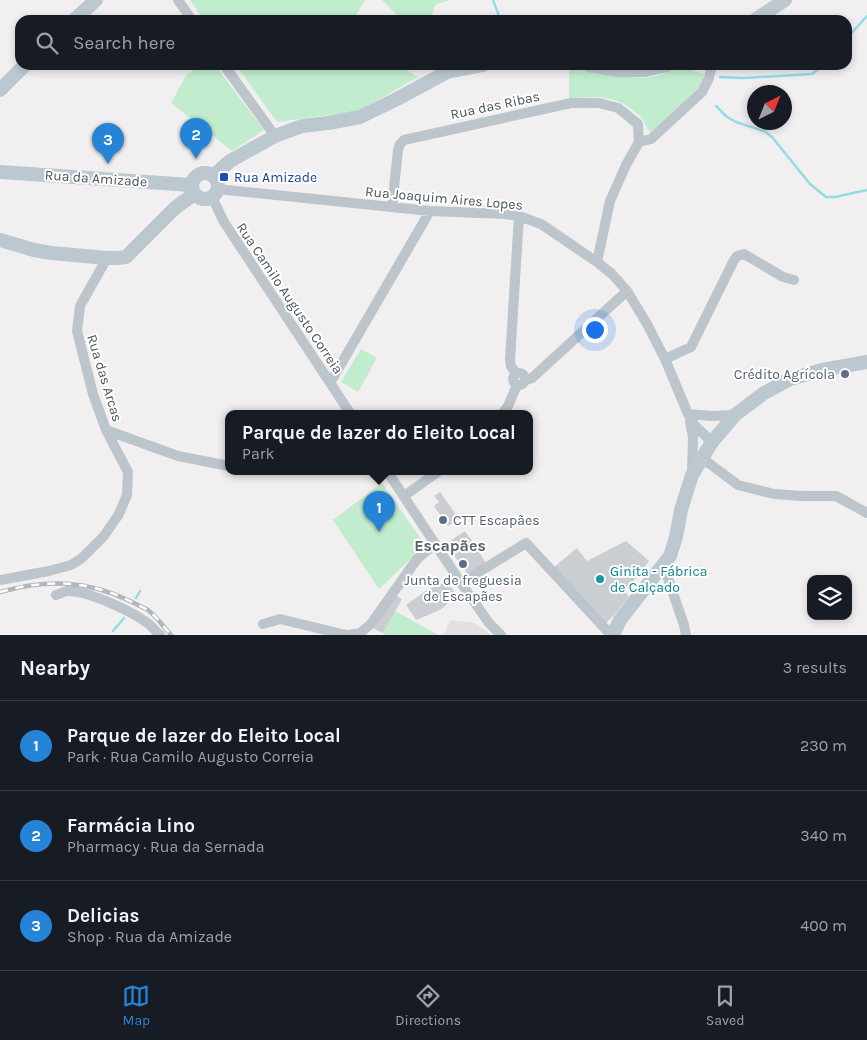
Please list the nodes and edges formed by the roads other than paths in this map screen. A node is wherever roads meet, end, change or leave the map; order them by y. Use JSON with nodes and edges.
{"nodes":[{"id":1,"x":96,"y":0,"type":"edge"},
{"id":2,"x":178,"y":0,"type":"edge"},
{"id":3,"x":786,"y":0,"type":"edge"},
{"id":4,"x":80,"y":15,"type":"edge"},
{"id":5,"x":188,"y":15,"type":"edge"},
{"id":6,"x":762,"y":15,"type":"edge"},
{"id":7,"x":21,"y":70,"type":"edge"},
{"id":8,"x":228,"y":70,"type":"edge"},
{"id":9,"x":457,"y":70,"type":"edge"},
{"id":10,"x":617,"y":70,"type":"edge"},
{"id":11,"x":644,"y":70,"type":"edge"},
{"id":12,"x":711,"y":70,"type":"edge"},
{"id":13,"x":0,"y":90,"type":"edge"},
{"id":14,"x":275,"y":136,"type":"junction"},
{"id":15,"x":639,"y":142,"type":"junction"},
{"id":16,"x":0,"y":172,"type":"edge"},
{"id":17,"x":214,"y":187,"type":"junction"},
{"id":18,"x":193,"y":189,"type":"junction"},
{"id":19,"x":392,"y":207,"type":"junction"},
{"id":20,"x":430,"y":210,"type":"junction"},
{"id":21,"x":520,"y":216,"type":"junction"},
{"id":22,"x":0,"y":240,"type":"edge"},
{"id":23,"x":107,"y":258,"type":"junction"},
{"id":24,"x":598,"y":262,"type":"junction"},
{"id":25,"x":794,"y":280,"type":"dead end"},
{"id":26,"x":627,"y":291,"type":"junction"},
{"id":27,"x":665,"y":359,"type":"junction"},
{"id":28,"x":867,"y":362,"type":"edge"},
{"id":29,"x":330,"y":383,"type":"junction"},
{"id":30,"x":522,"y":383,"type":"junction"},
{"id":31,"x":348,"y":410,"type":"edge"},
{"id":32,"x":505,"y":410,"type":"edge"},
{"id":33,"x":688,"y":414,"type":"junction"},
{"id":34,"x":735,"y":415,"type":"junction"},
{"id":35,"x":106,"y":430,"type":"junction"},
{"id":36,"x":712,"y":442,"type":"junction"},
{"id":37,"x":702,"y":458,"type":"junction"},
{"id":38,"x":225,"y":465,"type":"edge"},
{"id":39,"x":390,"y":475,"type":"edge"},
{"id":40,"x":434,"y":475,"type":"edge"},
{"id":41,"x":692,"y":475,"type":"junction"},
{"id":42,"x":404,"y":496,"type":"junction"},
{"id":43,"x":867,"y":513,"type":"edge"},
{"id":44,"x":435,"y":544,"type":"junction"},
{"id":45,"x":664,"y":564,"type":"junction"},
{"id":46,"x":0,"y":580,"type":"edge"},
{"id":47,"x":461,"y":583,"type":"junction"},
{"id":48,"x":56,"y":595,"type":"dead end"},
{"id":49,"x":263,"y":624,"type":"dead end"},
{"id":50,"x":160,"y":635,"type":"edge"},
{"id":51,"x":347,"y":635,"type":"edge"},
{"id":52,"x":501,"y":635,"type":"edge"},
{"id":53,"x":612,"y":635,"type":"edge"},
{"id":54,"x":686,"y":635,"type":"edge"}],
"edges":[{"from":1,"to":4,"type":"street"},
{"from":2,"to":5,"type":"street"},
{"from":3,"to":6,"type":"street"},
{"from":7,"to":13,"type":"street"},
{"from":8,"to":14,"type":"street"},
{"from":9,"to":14,"type":"street"},
{"from":10,"to":11,"type":"street"},
{"from":12,"to":15,"type":"street"},
{"from":14,"to":17,"type":"street"},
{"from":15,"to":19,"type":"street","name":"Rua das Ribas"},
{"from":15,"to":24,"type":"street"},
{"from":16,"to":18,"type":"street","name":"Rua da Amizade"},
{"from":17,"to":18,"type":"street"},
{"from":17,"to":18,"type":"street"},
{"from":17,"to":19,"type":"street","name":"Rua Joaquim Aires Lopes"},
{"from":17,"to":29,"type":"street","name":"Rua Camilo Augusto Correia"},
{"from":18,"to":23,"type":"street"},
{"from":19,"to":20,"type":"street","name":"Rua Joaquim Aires Lopes"},
{"from":20,"to":21,"type":"street","name":"Rua Joaquim Aires Lopes"},
{"from":20,"to":29,"type":"street"},
{"from":21,"to":24,"type":"street","name":"Rua Joaquim Aires Lopes"},
{"from":21,"to":30,"type":"street"},
{"from":22,"to":23,"type":"street"},
{"from":23,"to":35,"type":"street","name":"Rua das Arcas"},
{"from":24,"to":26,"type":"street","name":"Rua Joaquim Aires Lopes"},
{"from":25,"to":27,"type":"street"},
{"from":26,"to":27,"type":"street","name":"Rua Joaquim Aires Lopes"},
{"from":26,"to":30,"type":"street"},
{"from":27,"to":33,"type":"street","name":"Rua Joaquim Aires Lopes"},
{"from":28,"to":34,"type":"street"},
{"from":29,"to":31,"type":"street","name":"Rua Camilo Augusto Correia"},
{"from":30,"to":32,"type":"street"},
{"from":33,"to":34,"type":"street"},
{"from":33,"to":36,"type":"street"},
{"from":33,"to":41,"type":"street"},
{"from":34,"to":36,"type":"street"},
{"from":35,"to":38,"type":"street"},
{"from":35,"to":46,"type":"street","name":"Rua das Arcas"},
{"from":36,"to":37,"type":"street"},
{"from":37,"to":41,"type":"street"},
{"from":37,"to":43,"type":"street"},
{"from":39,"to":42,"type":"street"},
{"from":40,"to":42,"type":"street"},
{"from":41,"to":45,"type":"street"},
{"from":42,"to":44,"type":"street"},
{"from":44,"to":47,"type":"street"},
{"from":44,"to":51,"type":"street"},
{"from":45,"to":53,"type":"street"},
{"from":45,"to":54,"type":"street"},
{"from":47,"to":52,"type":"street"},
{"from":47,"to":53,"type":"street"},
{"from":48,"to":50,"type":"street"},
{"from":49,"to":51,"type":"street"}]}
